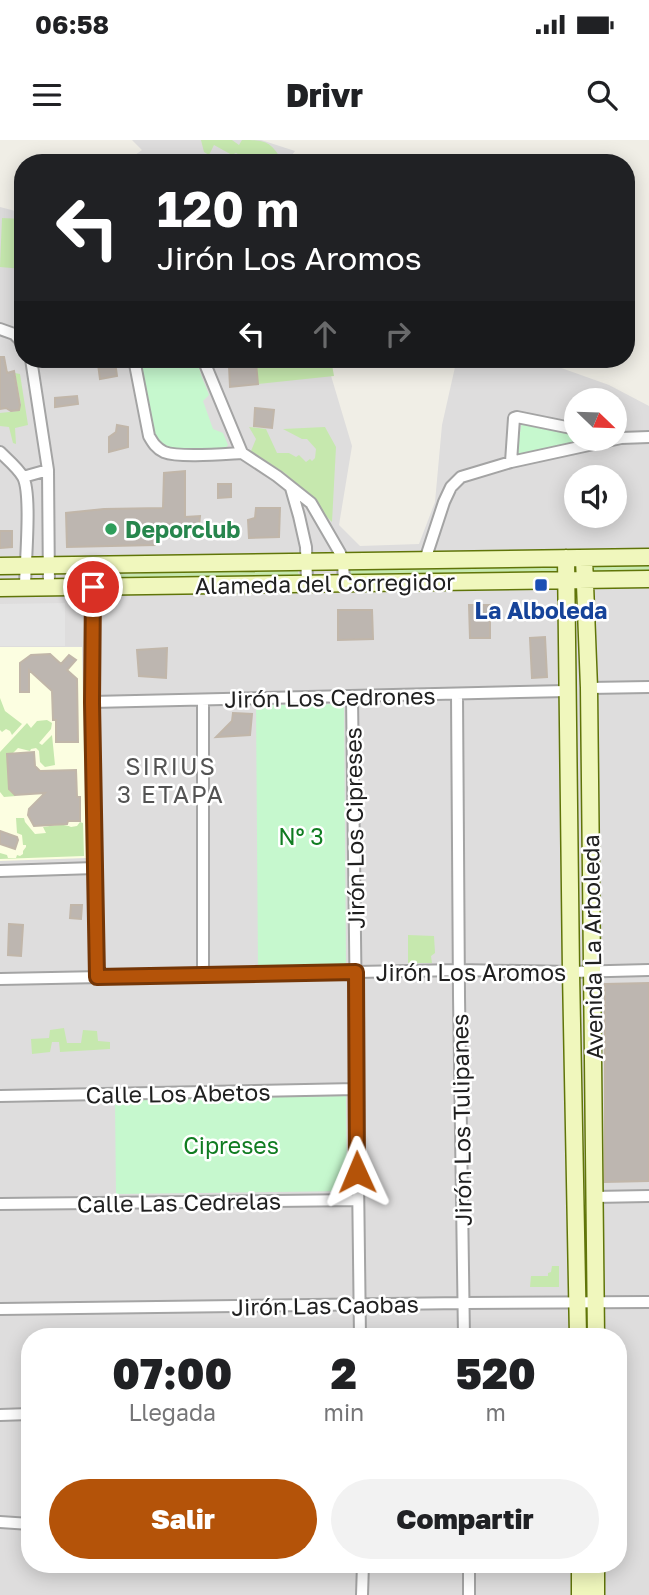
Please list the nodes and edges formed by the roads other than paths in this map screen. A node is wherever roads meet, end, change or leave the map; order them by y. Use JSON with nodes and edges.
{"nodes":[{"id":1,"x":33,"y":368,"type":"edge"},
{"id":2,"x":136,"y":368,"type":"edge"},
{"id":3,"x":207,"y":368,"type":"edge"},
{"id":4,"x":564,"y":427,"type":"edge"},
{"id":5,"x":649,"y":437,"type":"edge"},
{"id":6,"x":627,"y":438,"type":"edge"},
{"id":7,"x":564,"y":450,"type":"edge"},
{"id":8,"x":0,"y":453,"type":"edge"},
{"id":9,"x":242,"y":453,"type":"junction"},
{"id":10,"x":510,"y":462,"type":"junction"},
{"id":11,"x":48,"y":470,"type":"junction"},
{"id":12,"x":23,"y":477,"type":"junction"},
{"id":13,"x":291,"y":488,"type":"junction"},
{"id":14,"x":649,"y":557,"type":"edge"},
{"id":15,"x":566,"y":558,"type":"junction"},
{"id":16,"x":584,"y":558,"type":"junction"},
{"id":17,"x":425,"y":560,"type":"junction"},
{"id":18,"x":307,"y":561,"type":"junction"},
{"id":19,"x":344,"y":561,"type":"junction"},
{"id":20,"x":49,"y":565,"type":"junction"},
{"id":21,"x":68,"y":565,"type":"junction"},
{"id":22,"x":0,"y":566,"type":"edge"},
{"id":23,"x":25,"y":566,"type":"junction"},
{"id":24,"x":649,"y":579,"type":"edge"},
{"id":25,"x":566,"y":580,"type":"junction"},
{"id":26,"x":585,"y":580,"type":"junction"},
{"id":27,"x":307,"y":583,"type":"junction"},
{"id":28,"x":344,"y":583,"type":"junction"},
{"id":29,"x":69,"y":587,"type":"junction"},
{"id":30,"x":93,"y":587,"type":"junction"},
{"id":31,"x":0,"y":588,"type":"edge"},
{"id":32,"x":24,"y":588,"type":"junction"},
{"id":33,"x":49,"y":588,"type":"junction"},
{"id":34,"x":649,"y":687,"type":"edge"},
{"id":35,"x":589,"y":688,"type":"junction"},
{"id":36,"x":567,"y":691,"type":"junction"},
{"id":37,"x":457,"y":694,"type":"junction"},
{"id":38,"x":352,"y":696,"type":"junction"},
{"id":39,"x":203,"y":700,"type":"junction"},
{"id":40,"x":92,"y":702,"type":"junction"},
{"id":41,"x":95,"y":868,"type":"junction"},
{"id":42,"x":0,"y":871,"type":"edge"},
{"id":43,"x":459,"y":970,"type":"junction"},
{"id":44,"x":649,"y":970,"type":"edge"},
{"id":45,"x":593,"y":971,"type":"junction"},
{"id":46,"x":356,"y":972,"type":"junction"},
{"id":47,"x":570,"y":972,"type":"junction"},
{"id":48,"x":203,"y":975,"type":"junction"},
{"id":49,"x":97,"y":977,"type":"junction"},
{"id":50,"x":0,"y":979,"type":"edge"},
{"id":51,"x":356,"y":1089,"type":"junction"},
{"id":52,"x":0,"y":1096,"type":"edge"},
{"id":53,"x":649,"y":1196,"type":"edge"},
{"id":54,"x":594,"y":1197,"type":"junction"},
{"id":55,"x":358,"y":1200,"type":"junction"},
{"id":56,"x":0,"y":1204,"type":"edge"},
{"id":57,"x":578,"y":1302,"type":"junction"},
{"id":58,"x":649,"y":1302,"type":"edge"},
{"id":59,"x":463,"y":1303,"type":"junction"},
{"id":60,"x":596,"y":1303,"type":"junction"},
{"id":61,"x":360,"y":1305,"type":"junction"},
{"id":62,"x":0,"y":1309,"type":"edge"},
{"id":63,"x":360,"y":1328,"type":"edge"},
{"id":64,"x":464,"y":1328,"type":"edge"},
{"id":65,"x":578,"y":1328,"type":"edge"},
{"id":66,"x":596,"y":1328,"type":"edge"},
{"id":67,"x":0,"y":1415,"type":"edge"},
{"id":68,"x":21,"y":1415,"type":"edge"},
{"id":69,"x":0,"y":1522,"type":"edge"},
{"id":70,"x":21,"y":1523,"type":"edge"},
{"id":71,"x":363,"y":1573,"type":"edge"},
{"id":72,"x":469,"y":1573,"type":"edge"},
{"id":73,"x":580,"y":1573,"type":"edge"},
{"id":74,"x":596,"y":1573,"type":"edge"},
{"id":75,"x":362,"y":1595,"type":"edge"},
{"id":76,"x":469,"y":1595,"type":"edge"},
{"id":77,"x":580,"y":1595,"type":"edge"},
{"id":78,"x":596,"y":1595,"type":"edge"}],
"edges":[{"from":1,"to":11,"type":"street"},
{"from":2,"to":9,"type":"street"},
{"from":3,"to":9,"type":"street"},
{"from":4,"to":10,"type":"street"},
{"from":5,"to":6,"type":"street"},
{"from":7,"to":10,"type":"street"},
{"from":8,"to":12,"type":"street"},
{"from":9,"to":13,"type":"street"},
{"from":10,"to":17,"type":"street"},
{"from":11,"to":12,"type":"street"},
{"from":11,"to":20,"type":"street"},
{"from":12,"to":23,"type":"street"},
{"from":13,"to":18,"type":"street"},
{"from":13,"to":19,"type":"street"},
{"from":14,"to":16,"type":"street","name":"Alameda del Corregidor"},
{"from":15,"to":16,"type":"street","name":"Alameda del Corregidor"},
{"from":15,"to":17,"type":"street","name":"Alameda del Corregidor"},
{"from":15,"to":25,"type":"street","name":"Avenida La Arboleda"},
{"from":16,"to":26,"type":"street","name":"Avenida La Arboleda"},
{"from":17,"to":19,"type":"street","name":"Alameda del Corregidor"},
{"from":18,"to":19,"type":"street","name":"Alameda del Corregidor"},
{"from":18,"to":21,"type":"street","name":"Alameda del Corregidor"},
{"from":18,"to":27,"type":"street"},
{"from":19,"to":28,"type":"street"},
{"from":20,"to":21,"type":"street","name":"Alameda del Corregidor"},
{"from":20,"to":23,"type":"street","name":"Alameda del Corregidor"},
{"from":20,"to":33,"type":"street"},
{"from":21,"to":29,"type":"street"},
{"from":22,"to":23,"type":"street","name":"Alameda del Corregidor"},
{"from":23,"to":32,"type":"street"},
{"from":24,"to":26,"type":"street","name":"Alameda del Corregidor"},
{"from":25,"to":26,"type":"street","name":"Alameda del Corregidor"},
{"from":25,"to":28,"type":"street","name":"Alameda del Corregidor"},
{"from":25,"to":36,"type":"street","name":"Avenida La Arboleda"},
{"from":26,"to":35,"type":"street","name":"Avenida La Arboleda"},
{"from":27,"to":28,"type":"street","name":"Alameda del Corregidor"},
{"from":27,"to":30,"type":"street","name":"Alameda del Corregidor"},
{"from":29,"to":30,"type":"street","name":"Alameda del Corregidor"},
{"from":29,"to":33,"type":"street","name":"Alameda del Corregidor"},
{"from":30,"to":40,"type":"street"},
{"from":31,"to":32,"type":"street","name":"Alameda del Corregidor"},
{"from":32,"to":33,"type":"street","name":"Alameda del Corregidor"},
{"from":34,"to":35,"type":"street"},
{"from":35,"to":45,"type":"street","name":"Avenida La Arboleda"},
{"from":36,"to":37,"type":"street","name":"Jirón Los Cedrones"},
{"from":36,"to":47,"type":"street","name":"Avenida La Arboleda"},
{"from":37,"to":38,"type":"street","name":"Jirón Los Cedrones"},
{"from":37,"to":43,"type":"street","name":"Jirón Los Tulipanes"},
{"from":38,"to":39,"type":"street","name":"Jirón Los Cedrones"},
{"from":38,"to":46,"type":"street","name":"Jirón Los Cipreses"},
{"from":39,"to":40,"type":"street","name":"Jirón Los Cedrones"},
{"from":39,"to":48,"type":"street"},
{"from":40,"to":41,"type":"street"},
{"from":41,"to":42,"type":"street"},
{"from":41,"to":49,"type":"street"},
{"from":43,"to":46,"type":"street","name":"Jirón Los Aromos"},
{"from":43,"to":47,"type":"street","name":"Jirón Los Aromos"},
{"from":43,"to":59,"type":"street","name":"Jirón Los Tulipanes"},
{"from":44,"to":45,"type":"street","name":"Jirón Los Aromos"},
{"from":45,"to":47,"type":"street","name":"Jirón Los Aromos"},
{"from":45,"to":54,"type":"street","name":"Avenida La Arboleda"},
{"from":46,"to":48,"type":"street","name":"Jirón Los Aromos"},
{"from":46,"to":51,"type":"street","name":"Jirón Los Cipreses"},
{"from":47,"to":57,"type":"street","name":"Avenida La Arboleda"},
{"from":48,"to":49,"type":"street","name":"Jirón Los Aromos"},
{"from":49,"to":50,"type":"street","name":"Jirón Los Aromos"},
{"from":51,"to":52,"type":"street","name":"Calle Los Abetos"},
{"from":51,"to":55,"type":"street","name":"Jirón Los Cipreses"},
{"from":53,"to":54,"type":"street"},
{"from":54,"to":60,"type":"street","name":"Avenida La Arboleda"},
{"from":55,"to":56,"type":"street","name":"Calle Las Cedrelas"},
{"from":55,"to":61,"type":"street","name":"Jirón Los Cipreses"},
{"from":57,"to":59,"type":"street","name":"Jirón Las Caobas"},
{"from":57,"to":60,"type":"street","name":"Jirón Las Caobas"},
{"from":57,"to":65,"type":"street","name":"Avenida La Arboleda"},
{"from":58,"to":60,"type":"street","name":"Jirón Las Caobas"},
{"from":59,"to":61,"type":"street","name":"Jirón Las Caobas"},
{"from":59,"to":64,"type":"street","name":"Jirón Los Tulipanes"},
{"from":60,"to":66,"type":"street","name":"Avenida La Arboleda"},
{"from":61,"to":62,"type":"street","name":"Jirón Las Caobas"},
{"from":61,"to":63,"type":"street","name":"Jirón Los Cipreses"},
{"from":67,"to":68,"type":"street"},
{"from":69,"to":70,"type":"street"},
{"from":71,"to":75,"type":"street"},
{"from":72,"to":76,"type":"street"},
{"from":73,"to":77,"type":"street"},
{"from":74,"to":78,"type":"street"}]}
